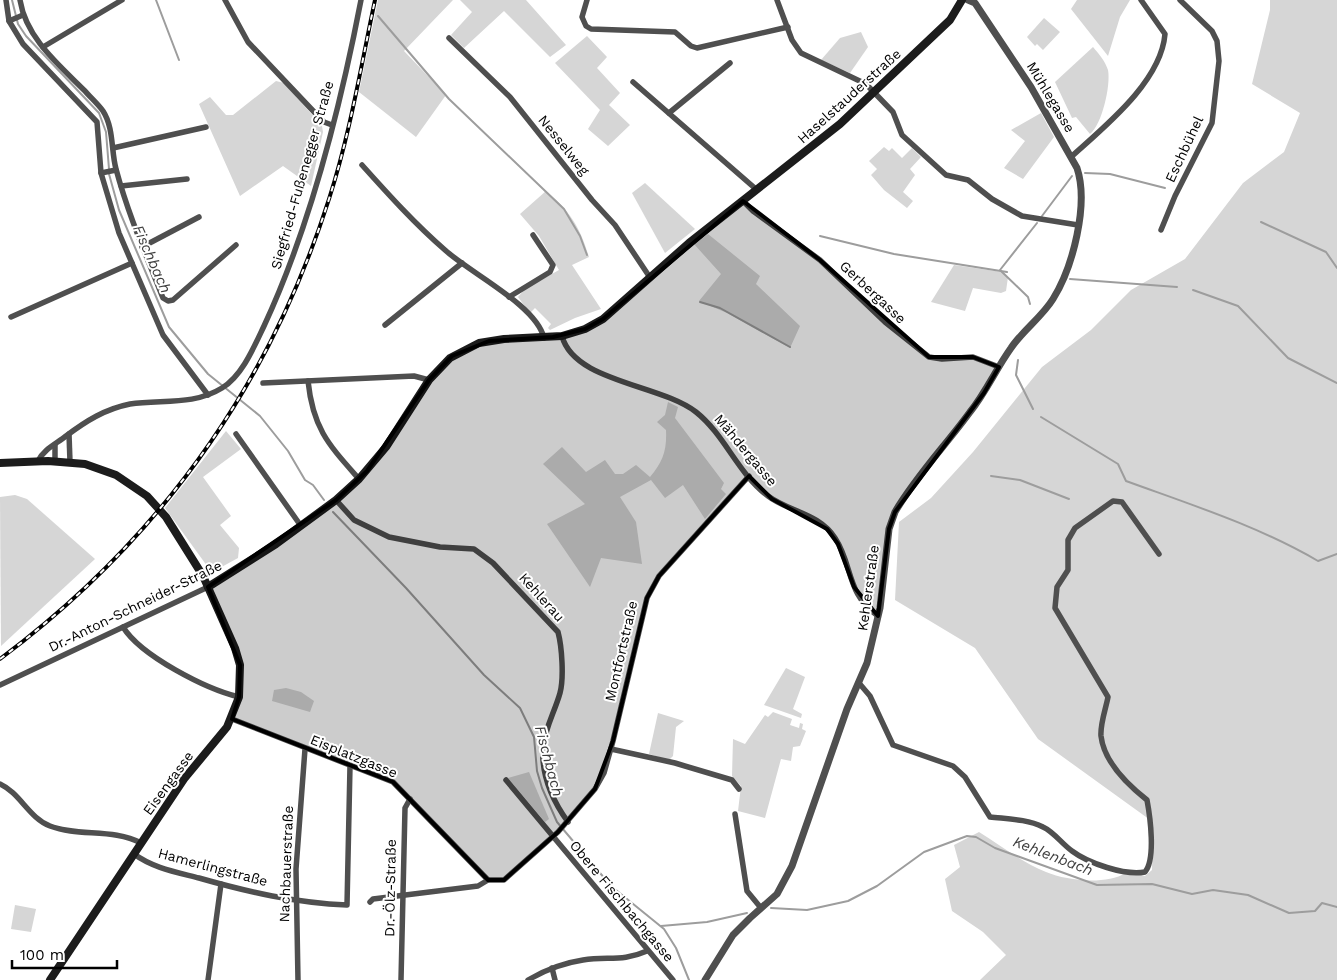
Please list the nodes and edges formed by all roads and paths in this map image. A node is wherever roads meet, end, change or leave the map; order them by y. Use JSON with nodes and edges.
{"nodes":[{"id":1,"x":6,"y":0,"type":"edge"},
{"id":2,"x":20,"y":0,"type":"edge"},
{"id":3,"x":122,"y":0,"type":"edge"},
{"id":4,"x":225,"y":0,"type":"edge"},
{"id":5,"x":361,"y":0,"type":"edge"},
{"id":6,"x":586,"y":0,"type":"edge"},
{"id":7,"x":777,"y":0,"type":"edge"},
{"id":8,"x":962,"y":0,"type":"edge"},
{"id":9,"x":1141,"y":0,"type":"edge"},
{"id":10,"x":1180,"y":0,"type":"edge"},
{"id":11,"x":973,"y":1,"type":"edge"},
{"id":12,"x":21,"y":16,"type":"junction"},
{"id":13,"x":11,"y":20,"type":"junction"},
{"id":14,"x":788,"y":27,"type":"junction"},
{"id":15,"x":448,"y":38,"type":"dead end"},
{"id":16,"x":43,"y":47,"type":"junction"},
{"id":17,"x":730,"y":63,"type":"dead end"},
{"id":18,"x":633,"y":82,"type":"dead end"},
{"id":19,"x":875,"y":91,"type":"junction"},
{"id":20,"x":669,"y":113,"type":"junction"},
{"id":21,"x":332,"y":125,"type":"junction"},
{"id":22,"x":206,"y":127,"type":"dead end"},
{"id":23,"x":113,"y":148,"type":"junction"},
{"id":24,"x":1071,"y":157,"type":"junction"},
{"id":25,"x":362,"y":165,"type":"dead end"},
{"id":26,"x":114,"y":170,"type":"junction"},
{"id":27,"x":102,"y":172,"type":"junction"},
{"id":28,"x":187,"y":179,"type":"dead end"},
{"id":29,"x":121,"y":186,"type":"junction"},
{"id":30,"x":757,"y":190,"type":"junction"},
{"id":31,"x":743,"y":201,"type":"junction"},
{"id":32,"x":1081,"y":213,"type":"joint"},
{"id":33,"x":199,"y":217,"type":"dead end"},
{"id":34,"x":1078,"y":225,"type":"junction"},
{"id":35,"x":1161,"y":230,"type":"dead end"},
{"id":36,"x":533,"y":235,"type":"dead end"},
{"id":37,"x":236,"y":245,"type":"dead end"},
{"id":38,"x":142,"y":247,"type":"junction"},
{"id":39,"x":132,"y":263,"type":"junction"},
{"id":40,"x":462,"y":263,"type":"junction"},
{"id":41,"x":649,"y":276,"type":"junction"},
{"id":42,"x":509,"y":297,"type":"junction"},
{"id":43,"x":11,"y":317,"type":"dead end"},
{"id":44,"x":385,"y":325,"type":"dead end"},
{"id":45,"x":562,"y":336,"type":"junction"},
{"id":46,"x":544,"y":338,"type":"junction"},
{"id":47,"x":999,"y":367,"type":"junction"},
{"id":48,"x":429,"y":380,"type":"junction"},
{"id":49,"x":308,"y":381,"type":"junction"},
{"id":50,"x":263,"y":383,"type":"dead end"},
{"id":51,"x":208,"y":395,"type":"junction"},
{"id":52,"x":69,"y":434,"type":"junction"},
{"id":53,"x":236,"y":434,"type":"dead end"},
{"id":54,"x":55,"y":445,"type":"junction"},
{"id":55,"x":38,"y":461,"type":"junction"},
{"id":56,"x":55,"y":461,"type":"junction"},
{"id":57,"x":70,"y":462,"type":"junction"},
{"id":58,"x":0,"y":463,"type":"edge"},
{"id":59,"x":748,"y":476,"type":"junction"},
{"id":60,"x":359,"y":479,"type":"junction"},
{"id":61,"x":336,"y":500,"type":"junction"},
{"id":62,"x":301,"y":526,"type":"junction"},
{"id":63,"x":1159,"y":554,"type":"dead end"},
{"id":64,"x":208,"y":587,"type":"junction"},
{"id":65,"x":878,"y":616,"type":"junction"},
{"id":66,"x":123,"y":627,"type":"junction"},
{"id":67,"x":859,"y":683,"type":"junction"},
{"id":68,"x":0,"y":685,"type":"edge"},
{"id":69,"x":239,"y":697,"type":"junction"},
{"id":70,"x":232,"y":719,"type":"junction"},
{"id":71,"x":305,"y":749,"type":"junction"},
{"id":72,"x":611,"y":749,"type":"junction"},
{"id":73,"x":350,"y":766,"type":"junction"},
{"id":74,"x":506,"y":780,"type":"dead end"},
{"id":75,"x":0,"y":784,"type":"edge"},
{"id":76,"x":739,"y":789,"type":"dead end"},
{"id":77,"x":410,"y":799,"type":"junction"},
{"id":78,"x":735,"y":814,"type":"dead end"},
{"id":79,"x":567,"y":823,"type":"junction"},
{"id":80,"x":555,"y":834,"type":"junction"},
{"id":81,"x":141,"y":843,"type":"junction"},
{"id":82,"x":134,"y":854,"type":"junction"},
{"id":83,"x":491,"y":880,"type":"junction"},
{"id":84,"x":221,"y":884,"type":"junction"},
{"id":85,"x":403,"y":895,"type":"junction"},
{"id":86,"x":296,"y":902,"type":"junction"},
{"id":87,"x":370,"y":902,"type":"dead end"},
{"id":88,"x":761,"y":908,"type":"junction"},
{"id":89,"x":648,"y":951,"type":"junction"},
{"id":90,"x":552,"y":968,"type":"junction"},
{"id":91,"x":50,"y":980,"type":"edge"},
{"id":92,"x":208,"y":980,"type":"edge"},
{"id":93,"x":298,"y":980,"type":"edge"},
{"id":94,"x":401,"y":980,"type":"edge"},
{"id":95,"x":528,"y":980,"type":"edge"},
{"id":96,"x":555,"y":980,"type":"edge"},
{"id":97,"x":673,"y":980,"type":"edge"},
{"id":98,"x":705,"y":980,"type":"edge"}],
"edges":[{"from":1,"to":13,"type":"street"},
{"from":2,"to":12,"type":"street"},
{"from":3,"to":16,"type":"street"},
{"from":4,"to":21,"type":"street"},
{"from":5,"to":21,"type":"street","name":"Siegfried-Fußenegger Straße"},
{"from":6,"to":14,"type":"street"},
{"from":7,"to":14,"type":"street"},
{"from":8,"to":19,"type":"main road","name":"Haselstauderstraße"},
{"from":9,"to":24,"type":"street"},
{"from":10,"to":35,"type":"street","name":"Eschbühel"},
{"from":11,"to":24,"type":"street","name":"Mühlegasse"},
{"from":12,"to":13,"type":"street"},
{"from":12,"to":16,"type":"street"},
{"from":13,"to":27,"type":"street"},
{"from":14,"to":19,"type":"street"},
{"from":15,"to":41,"type":"street","name":"Nesselweg"},
{"from":16,"to":23,"type":"street"},
{"from":17,"to":20,"type":"street"},
{"from":18,"to":20,"type":"street"},
{"from":19,"to":30,"type":"main road","name":"Haselstauderstraße"},
{"from":19,"to":34,"type":"street"},
{"from":20,"to":30,"type":"street"},
{"from":21,"to":51,"type":"street","name":"Siegfried-Fußenegger Straße"},
{"from":22,"to":23,"type":"street"},
{"from":23,"to":26,"type":"street"},
{"from":24,"to":32,"type":"street","name":"Mühlegasse"},
{"from":25,"to":40,"type":"street"},
{"from":26,"to":27,"type":"street"},
{"from":26,"to":29,"type":"street"},
{"from":27,"to":39,"type":"street"},
{"from":28,"to":29,"type":"street"},
{"from":29,"to":38,"type":"street"},
{"from":30,"to":31,"type":"main road","name":"Haselstauderstraße"},
{"from":31,"to":41,"type":"main road","name":"Dr.-Anton-Schneider-Straße"},
{"from":31,"to":47,"type":"street","name":"Gerbergasse"},
{"from":32,"to":34,"type":"street","name":"Kehlerstraße"},
{"from":33,"to":38,"type":"street"},
{"from":34,"to":47,"type":"street","name":"Kehlerstraße"},
{"from":36,"to":42,"type":"street"},
{"from":37,"to":38,"type":"street"},
{"from":39,"to":43,"type":"street"},
{"from":39,"to":51,"type":"street"},
{"from":40,"to":42,"type":"street"},
{"from":40,"to":44,"type":"street"},
{"from":41,"to":45,"type":"main road","name":"Dr.-Anton-Schneider-Straße"},
{"from":42,"to":46,"type":"street"},
{"from":45,"to":46,"type":"main road","name":"Dr.-Anton-Schneider-Straße"},
{"from":45,"to":59,"type":"street","name":"Mähdergasse"},
{"from":46,"to":48,"type":"main road","name":"Dr.-Anton-Schneider-Straße"},
{"from":47,"to":65,"type":"street","name":"Kehlerstraße"},
{"from":48,"to":49,"type":"street"},
{"from":48,"to":60,"type":"main road","name":"Dr.-Anton-Schneider-Straße"},
{"from":49,"to":50,"type":"street"},
{"from":49,"to":60,"type":"street"},
{"from":51,"to":52,"type":"street","name":"Siegfried-Fußenegger Straße"},
{"from":52,"to":54,"type":"street","name":"Siegfried-Fußenegger Straße"},
{"from":52,"to":57,"type":"street"},
{"from":53,"to":62,"type":"street"},
{"from":54,"to":55,"type":"street","name":"Siegfried-Fußenegger Straße"},
{"from":54,"to":56,"type":"street"},
{"from":55,"to":56,"type":"main road","name":"Eisengasse"},
{"from":55,"to":58,"type":"main road","name":"Eisengasse"},
{"from":56,"to":57,"type":"main road","name":"Eisengasse"},
{"from":57,"to":64,"type":"main road","name":"Eisengasse"},
{"from":59,"to":65,"type":"street","name":"Mähdergasse"},
{"from":59,"to":72,"type":"street","name":"Montfortstraße"},
{"from":60,"to":61,"type":"main road","name":"Dr.-Anton-Schneider-Straße"},
{"from":61,"to":62,"type":"main road","name":"Dr.-Anton-Schneider-Straße"},
{"from":61,"to":79,"type":"street","name":"Kehlerau"},
{"from":62,"to":64,"type":"main road","name":"Dr.-Anton-Schneider-Straße"},
{"from":63,"to":67,"type":"street"},
{"from":64,"to":66,"type":"street","name":"Dr.-Anton-Schneider-Straße"},
{"from":64,"to":69,"type":"main road","name":"Eisengasse"},
{"from":65,"to":67,"type":"street","name":"Kehlerstraße"},
{"from":66,"to":68,"type":"street","name":"Dr.-Anton-Schneider-Straße"},
{"from":66,"to":69,"type":"street"},
{"from":67,"to":88,"type":"street","name":"Kehlerstraße"},
{"from":69,"to":70,"type":"main road","name":"Eisengasse"},
{"from":70,"to":71,"type":"street","name":"Eisplatzgasse"},
{"from":70,"to":81,"type":"main road","name":"Eisengasse"},
{"from":71,"to":73,"type":"street","name":"Eisplatzgasse"},
{"from":71,"to":86,"type":"street","name":"Nachbauerstraße"},
{"from":72,"to":76,"type":"street"},
{"from":72,"to":79,"type":"street","name":"Montfortstraße"},
{"from":73,"to":77,"type":"street","name":"Eisplatzgasse"},
{"from":73,"to":86,"type":"street","name":"Hamerlingstraße"},
{"from":74,"to":80,"type":"street","name":"Obere Fischbachgasse"},
{"from":75,"to":81,"type":"street"},
{"from":77,"to":83,"type":"street","name":"Eisplatzgasse"},
{"from":77,"to":85,"type":"street","name":"Dr.-Ölz-Straße"},
{"from":78,"to":88,"type":"street"},
{"from":79,"to":80,"type":"street","name":"Montfortstraße"},
{"from":80,"to":83,"type":"street","name":"Obere Fischbachgasse"},
{"from":80,"to":89,"type":"street","name":"Obere Fischbachgasse"},
{"from":81,"to":82,"type":"main road","name":"Eisengasse"},
{"from":82,"to":84,"type":"street","name":"Hamerlingstraße"},
{"from":82,"to":91,"type":"main road","name":"Eisengasse"},
{"from":83,"to":85,"type":"street"},
{"from":84,"to":86,"type":"street","name":"Hamerlingstraße"},
{"from":84,"to":92,"type":"street"},
{"from":85,"to":87,"type":"street"},
{"from":85,"to":94,"type":"street","name":"Dr.-Ölz-Straße"},
{"from":86,"to":93,"type":"street","name":"Nachbauerstraße"},
{"from":88,"to":98,"type":"street","name":"Kehlerstraße"},
{"from":89,"to":90,"type":"street"},
{"from":89,"to":97,"type":"street","name":"Obere Fischbachgasse"},
{"from":90,"to":95,"type":"street"},
{"from":90,"to":96,"type":"street"}]}
